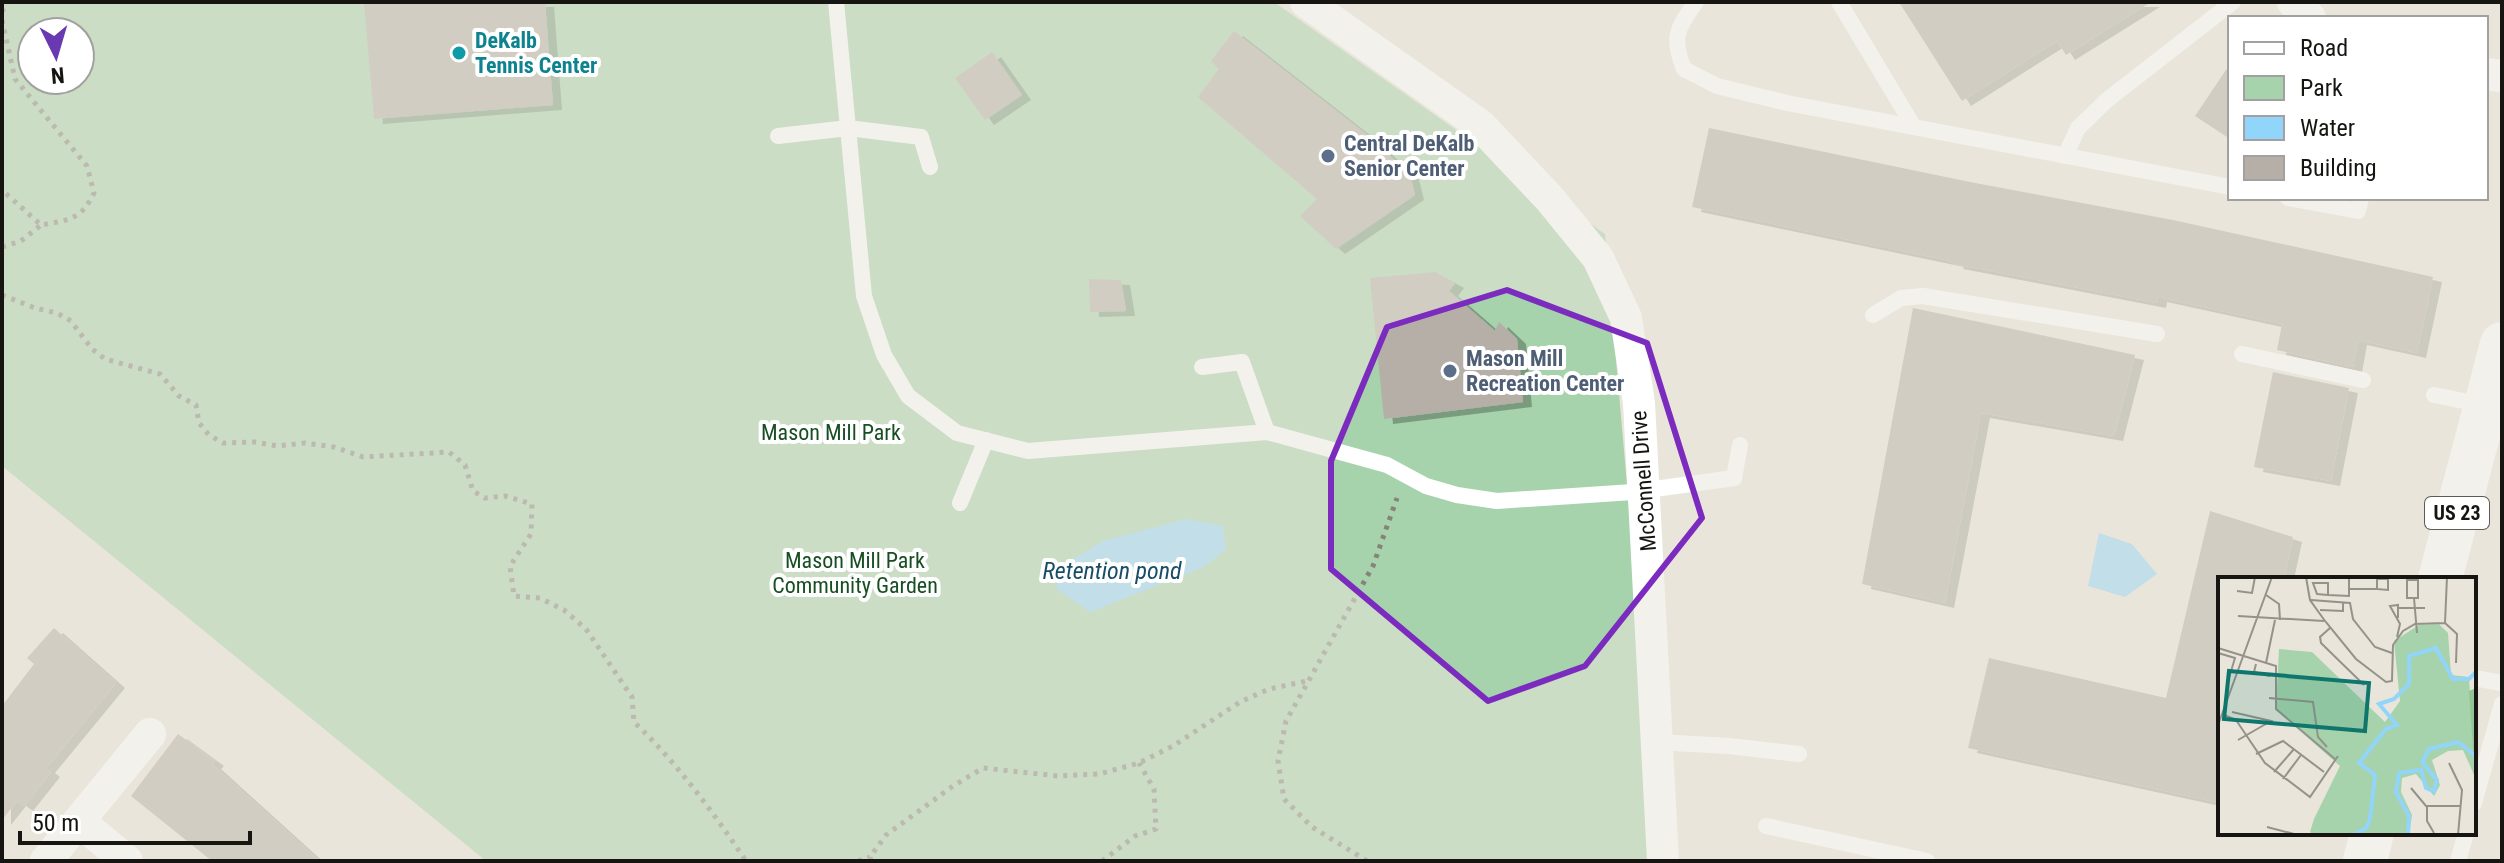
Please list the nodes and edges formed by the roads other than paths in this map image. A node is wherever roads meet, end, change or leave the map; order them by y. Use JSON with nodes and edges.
{"nodes":[{"id":1,"x":836,"y":2,"type":"edge"},
{"id":2,"x":1306,"y":2,"type":"edge"},
{"id":3,"x":1696,"y":2,"type":"edge"},
{"id":4,"x":1839,"y":2,"type":"edge"},
{"id":5,"x":2233,"y":2,"type":"edge"},
{"id":6,"x":2293,"y":2,"type":"edge"},
{"id":7,"x":2308,"y":16,"type":"edge"},
{"id":8,"x":1914,"y":127,"type":"junction"},
{"id":9,"x":848,"y":128,"type":"junction"},
{"id":10,"x":778,"y":136,"type":"dead end"},
{"id":11,"x":2065,"y":156,"type":"junction"},
{"id":12,"x":930,"y":167,"type":"dead end"},
{"id":13,"x":2228,"y":187,"type":"edge"},
{"id":14,"x":2299,"y":200,"type":"edge"},
{"id":15,"x":2361,"y":200,"type":"edge"},
{"id":16,"x":1873,"y":315,"type":"dead end"},
{"id":17,"x":2157,"y":334,"type":"dead end"},
{"id":18,"x":2502,"y":344,"type":"edge"},
{"id":19,"x":2242,"y":354,"type":"dead end"},
{"id":20,"x":1202,"y":367,"type":"dead end"},
{"id":21,"x":2363,"y":380,"type":"dead end"},
{"id":22,"x":2434,"y":395,"type":"dead end"},
{"id":23,"x":2486,"y":405,"type":"junction"},
{"id":24,"x":1267,"y":432,"type":"junction"},
{"id":25,"x":986,"y":440,"type":"junction"},
{"id":26,"x":1740,"y":445,"type":"dead end"},
{"id":27,"x":1644,"y":490,"type":"junction"},
{"id":28,"x":960,"y":503,"type":"dead end"},
{"id":29,"x":2441,"y":577,"type":"edge"},
{"id":30,"x":2476,"y":678,"type":"edge"},
{"id":31,"x":2502,"y":683,"type":"edge"},
{"id":32,"x":2502,"y":704,"type":"edge"},
{"id":33,"x":150,"y":734,"type":"dead end"},
{"id":34,"x":1657,"y":742,"type":"junction"},
{"id":35,"x":1799,"y":754,"type":"dead end"},
{"id":36,"x":2476,"y":796,"type":"edge"},
{"id":37,"x":79,"y":821,"type":"junction"},
{"id":38,"x":1766,"y":826,"type":"dead end"},
{"id":39,"x":2372,"y":835,"type":"edge"},
{"id":40,"x":2465,"y":835,"type":"edge"},
{"id":41,"x":46,"y":861,"type":"edge"},
{"id":42,"x":127,"y":861,"type":"edge"},
{"id":43,"x":1663,"y":861,"type":"edge"},
{"id":44,"x":1927,"y":861,"type":"edge"},
{"id":45,"x":2365,"y":861,"type":"edge"},
{"id":46,"x":2458,"y":861,"type":"edge"}],
"edges":[{"from":1,"to":9,"type":"lane"},
{"from":2,"to":27,"type":"street","name":"McConnell Drive"},
{"from":3,"to":8,"type":"lane"},
{"from":4,"to":8,"type":"lane"},
{"from":5,"to":11,"type":"lane"},
{"from":6,"to":7,"type":"street"},
{"from":8,"to":11,"type":"lane"},
{"from":9,"to":10,"type":"lane"},
{"from":9,"to":12,"type":"lane"},
{"from":9,"to":25,"type":"lane"},
{"from":11,"to":13,"type":"lane"},
{"from":14,"to":15,"type":"lane"},
{"from":16,"to":17,"type":"lane"},
{"from":18,"to":23,"type":"main road","number":"US 23"},
{"from":19,"to":21,"type":"lane"},
{"from":20,"to":24,"type":"lane"},
{"from":22,"to":23,"type":"lane"},
{"from":23,"to":29,"type":"main road","number":"US 23"},
{"from":24,"to":25,"type":"lane"},
{"from":24,"to":27,"type":"lane"},
{"from":25,"to":28,"type":"lane"},
{"from":26,"to":27,"type":"lane"},
{"from":27,"to":34,"type":"street","name":"McConnell Drive"},
{"from":30,"to":31,"type":"lane"},
{"from":32,"to":36,"type":"lane"},
{"from":33,"to":37,"type":"street"},
{"from":34,"to":35,"type":"lane"},
{"from":34,"to":43,"type":"street","name":"McConnell Drive"},
{"from":37,"to":41,"type":"street"},
{"from":37,"to":42,"type":"street"},
{"from":38,"to":44,"type":"lane"},
{"from":39,"to":45,"type":"main road"},
{"from":40,"to":46,"type":"lane"}]}
